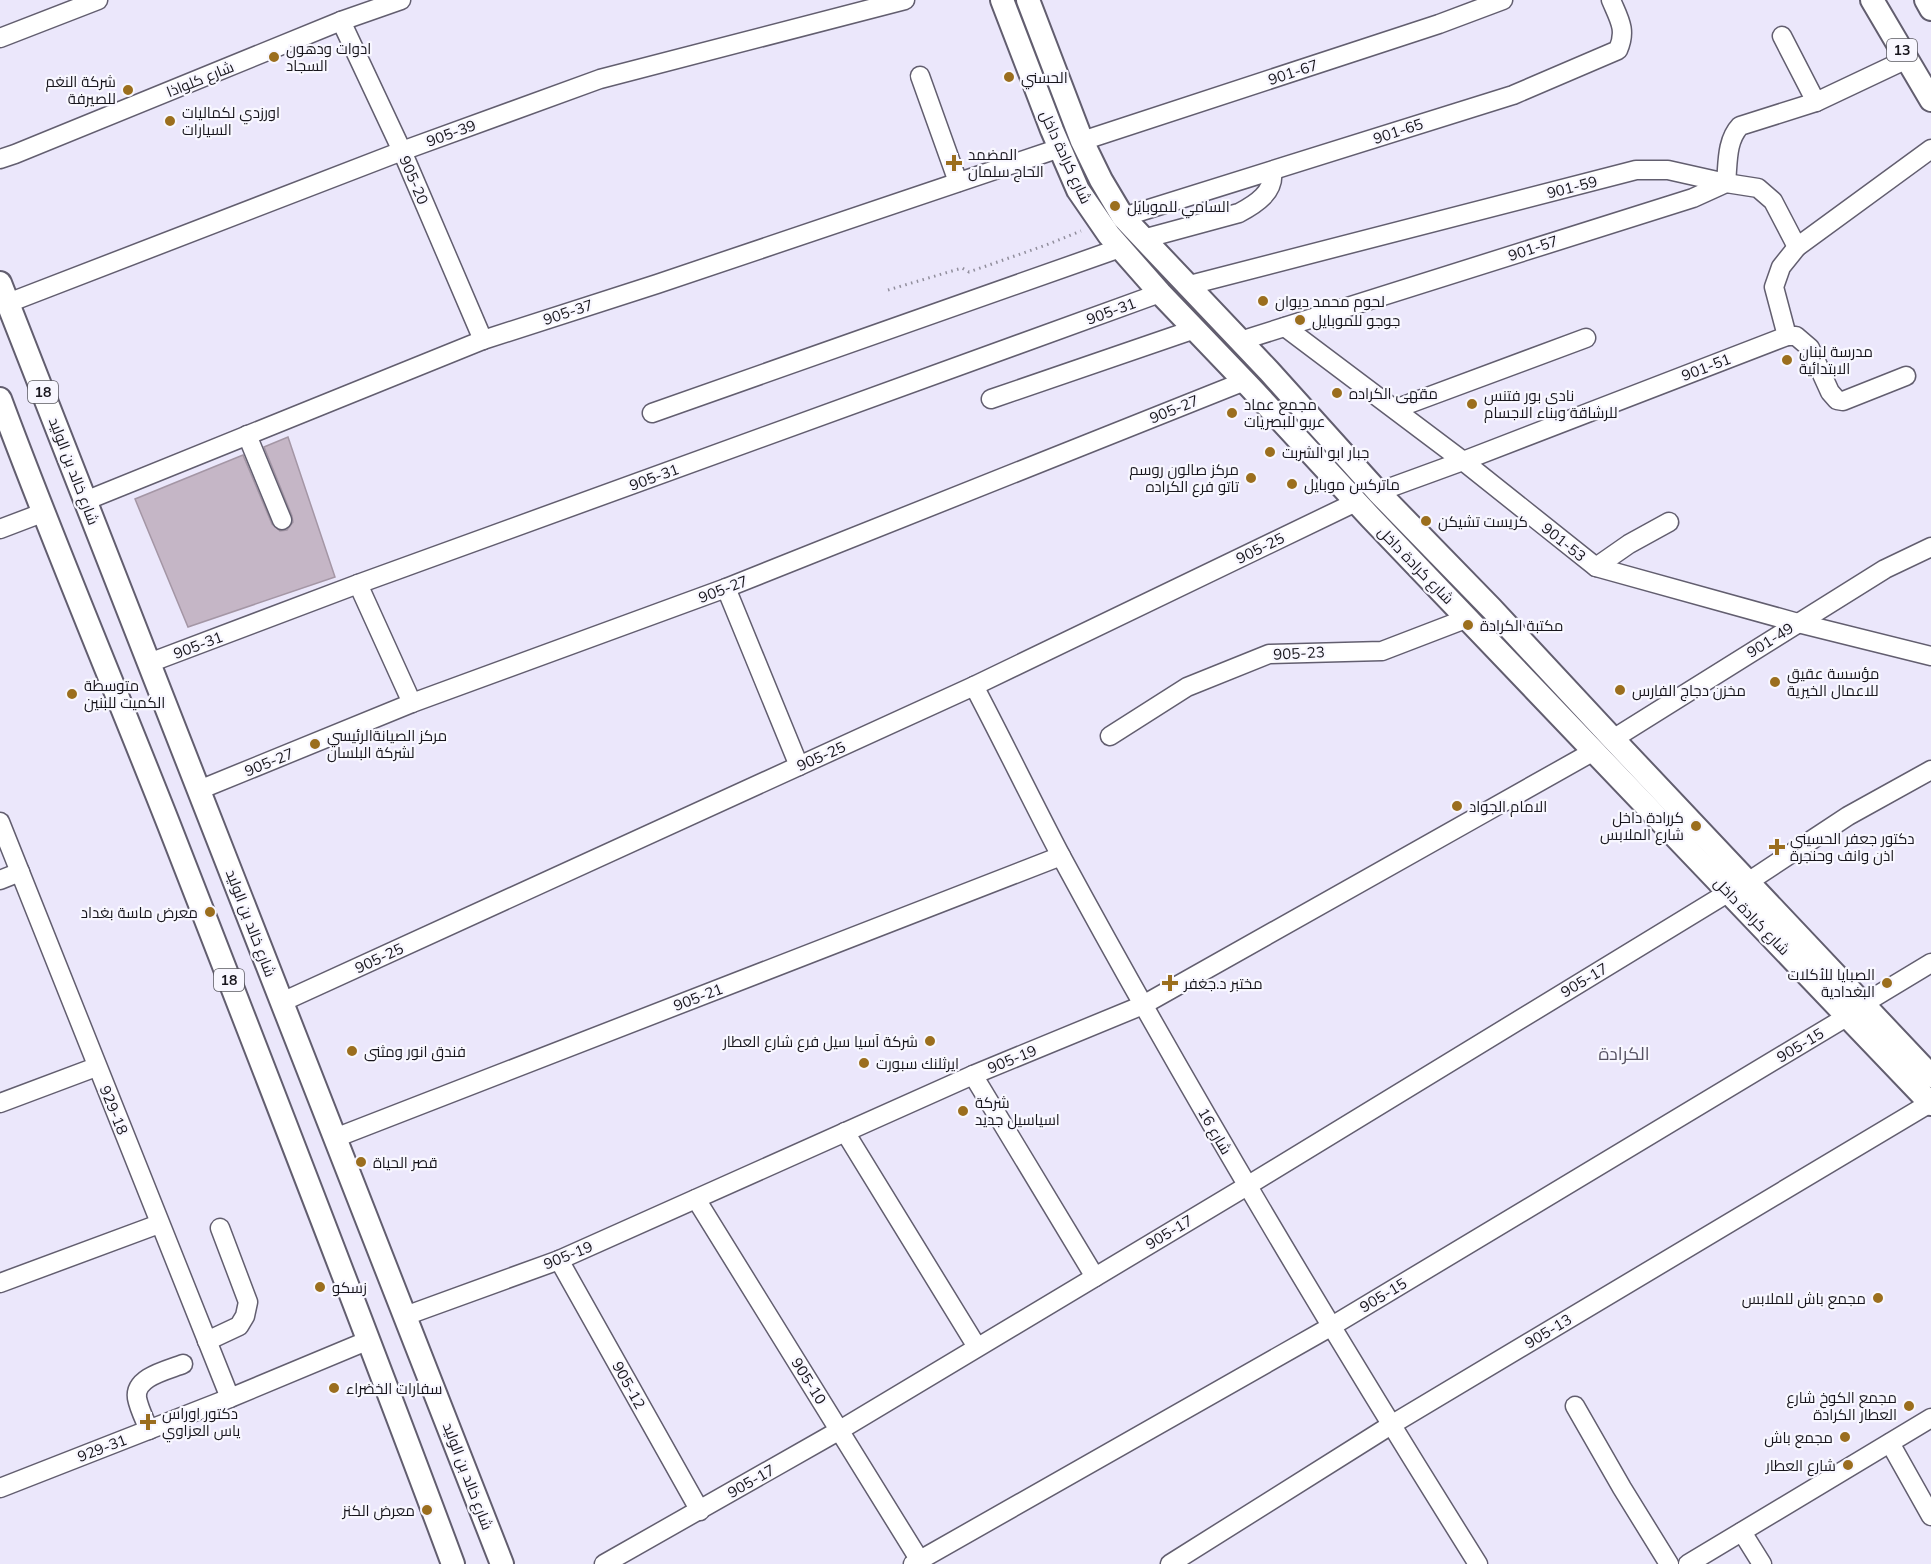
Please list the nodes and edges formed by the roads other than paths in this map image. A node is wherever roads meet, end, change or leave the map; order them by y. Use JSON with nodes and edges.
{"nodes":[{"id":1,"x":98,"y":0,"type":"edge"},
{"id":2,"x":401,"y":0,"type":"edge"},
{"id":3,"x":905,"y":0,"type":"edge"},
{"id":4,"x":1002,"y":0,"type":"edge"},
{"id":5,"x":1028,"y":0,"type":"edge"},
{"id":6,"x":1503,"y":0,"type":"edge"},
{"id":7,"x":1611,"y":0,"type":"edge"},
{"id":8,"x":1872,"y":0,"type":"edge"},
{"id":9,"x":1926,"y":0,"type":"edge"},
{"id":10,"x":1931,"y":9,"type":"edge"},
{"id":11,"x":341,"y":21,"type":"junction"},
{"id":12,"x":1782,"y":36,"type":"dead end"},
{"id":13,"x":0,"y":38,"type":"edge"},
{"id":14,"x":1907,"y":59,"type":"junction"},
{"id":15,"x":920,"y":76,"type":"dead end"},
{"id":16,"x":1931,"y":100,"type":"edge"},
{"id":17,"x":1816,"y":102,"type":"junction"},
{"id":18,"x":1082,"y":141,"type":"junction"},
{"id":19,"x":1060,"y":147,"type":"junction"},
{"id":20,"x":1931,"y":149,"type":"edge"},
{"id":21,"x":402,"y":151,"type":"junction"},
{"id":22,"x":0,"y":159,"type":"edge"},
{"id":23,"x":1272,"y":171,"type":"junction"},
{"id":24,"x":958,"y":182,"type":"junction"},
{"id":25,"x":1726,"y":183,"type":"junction"},
{"id":26,"x":1123,"y":217,"type":"junction"},
{"id":27,"x":1143,"y":239,"type":"junction"},
{"id":28,"x":1797,"y":247,"type":"junction"},
{"id":29,"x":1120,"y":248,"type":"junction"},
{"id":30,"x":1186,"y":286,"type":"junction"},
{"id":31,"x":4,"y":293,"type":"edge"},
{"id":32,"x":1160,"y":293,"type":"junction"},
{"id":33,"x":1285,"y":327,"type":"junction"},
{"id":34,"x":1195,"y":329,"type":"junction"},
{"id":35,"x":1787,"y":336,"type":"junction"},
{"id":36,"x":1586,"y":338,"type":"dead end"},
{"id":37,"x":483,"y":340,"type":"junction"},
{"id":38,"x":1240,"y":341,"type":"junction"},
{"id":39,"x":1906,"y":376,"type":"dead end"},
{"id":40,"x":1245,"y":381,"type":"junction"},
{"id":41,"x":0,"y":399,"type":"edge"},
{"id":42,"x":991,"y":399,"type":"dead end"},
{"id":43,"x":1395,"y":410,"type":"junction"},
{"id":44,"x":652,"y":413,"type":"dead end"},
{"id":45,"x":247,"y":435,"type":"junction"},
{"id":46,"x":1463,"y":461,"type":"junction"},
{"id":47,"x":1378,"y":492,"type":"junction"},
{"id":48,"x":85,"y":501,"type":"junction"},
{"id":49,"x":1356,"y":501,"type":"junction"},
{"id":50,"x":42,"y":513,"type":"junction"},
{"id":51,"x":282,"y":520,"type":"dead end"},
{"id":52,"x":1669,"y":522,"type":"dead end"},
{"id":53,"x":0,"y":529,"type":"edge"},
{"id":54,"x":1931,"y":547,"type":"edge"},
{"id":55,"x":1596,"y":567,"type":"junction"},
{"id":56,"x":358,"y":584,"type":"junction"},
{"id":57,"x":726,"y":588,"type":"junction"},
{"id":58,"x":1468,"y":618,"type":"junction"},
{"id":59,"x":1798,"y":623,"type":"junction"},
{"id":60,"x":1931,"y":656,"type":"edge"},
{"id":61,"x":149,"y":663,"type":"junction"},
{"id":62,"x":974,"y":686,"type":"junction"},
{"id":63,"x":412,"y":703,"type":"junction"},
{"id":64,"x":1110,"y":736,"type":"dead end"},
{"id":65,"x":1603,"y":745,"type":"junction"},
{"id":66,"x":799,"y":766,"type":"junction"},
{"id":67,"x":1931,"y":770,"type":"edge"},
{"id":68,"x":199,"y":790,"type":"junction"},
{"id":69,"x":0,"y":822,"type":"edge"},
{"id":70,"x":1061,"y":856,"type":"junction"},
{"id":71,"x":20,"y":872,"type":"junction"},
{"id":72,"x":0,"y":880,"type":"edge"},
{"id":73,"x":1738,"y":887,"type":"junction"},
{"id":74,"x":1931,"y":963,"type":"edge"},
{"id":75,"x":282,"y":1002,"type":"junction"},
{"id":76,"x":1143,"y":1005,"type":"junction"},
{"id":77,"x":1855,"y":1010,"type":"junction"},
{"id":78,"x":96,"y":1066,"type":"junction"},
{"id":79,"x":973,"y":1075,"type":"junction"},
{"id":80,"x":1931,"y":1076,"type":"edge"},
{"id":81,"x":0,"y":1103,"type":"edge"},
{"id":82,"x":1930,"y":1104,"type":"edge"},
{"id":83,"x":844,"y":1132,"type":"junction"},
{"id":84,"x":335,"y":1138,"type":"junction"},
{"id":85,"x":1247,"y":1186,"type":"junction"},
{"id":86,"x":696,"y":1199,"type":"junction"},
{"id":87,"x":159,"y":1224,"type":"junction"},
{"id":88,"x":220,"y":1228,"type":"dead end"},
{"id":89,"x":559,"y":1260,"type":"junction"},
{"id":90,"x":1095,"y":1277,"type":"junction"},
{"id":91,"x":0,"y":1283,"type":"edge"},
{"id":92,"x":405,"y":1316,"type":"junction"},
{"id":93,"x":1332,"y":1326,"type":"junction"},
{"id":94,"x":369,"y":1340,"type":"junction"},
{"id":95,"x":207,"y":1341,"type":"junction"},
{"id":96,"x":977,"y":1347,"type":"junction"},
{"id":97,"x":183,"y":1364,"type":"dead end"},
{"id":98,"x":230,"y":1398,"type":"junction"},
{"id":99,"x":1575,"y":1406,"type":"dead end"},
{"id":100,"x":1931,"y":1418,"type":"edge"},
{"id":101,"x":1391,"y":1425,"type":"junction"},
{"id":102,"x":149,"y":1430,"type":"junction"},
{"id":103,"x":840,"y":1430,"type":"junction"},
{"id":104,"x":1890,"y":1443,"type":"junction"},
{"id":105,"x":0,"y":1488,"type":"edge"},
{"id":106,"x":700,"y":1511,"type":"junction"},
{"id":107,"x":1931,"y":1516,"type":"edge"},
{"id":108,"x":1742,"y":1532,"type":"junction"},
{"id":109,"x":918,"y":1563,"type":"edge"},
{"id":110,"x":453,"y":1564,"type":"edge"},
{"id":111,"x":502,"y":1564,"type":"edge"},
{"id":112,"x":604,"y":1564,"type":"edge"},
{"id":113,"x":1170,"y":1564,"type":"edge"},
{"id":114,"x":1478,"y":1564,"type":"edge"},
{"id":115,"x":1669,"y":1564,"type":"edge"},
{"id":116,"x":1688,"y":1564,"type":"edge"},
{"id":117,"x":1762,"y":1564,"type":"edge"}],
"edges":[{"from":1,"to":13,"type":"street"},
{"from":2,"to":11,"type":"street","name":"شارع كلواذا"},
{"from":3,"to":21,"type":"street","name":"905-39"},
{"from":4,"to":19,"type":"main road","name":"شارع كرادة داخل"},
{"from":5,"to":18,"type":"main road","name":"شارع كرادة داخل"},
{"from":6,"to":18,"type":"street","name":"901-67"},
{"from":7,"to":23,"type":"street","name":"901-65"},
{"from":8,"to":14,"type":"main road","number":"13"},
{"from":9,"to":10,"type":"main road"},
{"from":11,"to":21,"type":"street","name":"905-20"},
{"from":11,"to":22,"type":"street","name":"شارع كلواذا"},
{"from":12,"to":17,"type":"street"},
{"from":14,"to":16,"type":"main road","number":"13"},
{"from":14,"to":17,"type":"street"},
{"from":15,"to":24,"type":"street"},
{"from":17,"to":25,"type":"street"},
{"from":18,"to":26,"type":"main road","name":"شارع كرادة داخل"},
{"from":19,"to":24,"type":"street","name":"905-37"},
{"from":19,"to":29,"type":"main road","name":"شارع كرادة داخل"},
{"from":20,"to":28,"type":"street"},
{"from":21,"to":31,"type":"street","name":"905-39"},
{"from":21,"to":37,"type":"street","name":"905-20"},
{"from":23,"to":26,"type":"street","name":"901-65"},
{"from":23,"to":27,"type":"street"},
{"from":24,"to":37,"type":"street","name":"905-37"},
{"from":25,"to":28,"type":"street"},
{"from":25,"to":30,"type":"street","name":"901-59"},
{"from":25,"to":33,"type":"street","name":"901-57"},
{"from":26,"to":27,"type":"main road","name":"شارع كرادة داخل"},
{"from":27,"to":30,"type":"main road","name":"شارع كرادة داخل"},
{"from":28,"to":35,"type":"street"},
{"from":29,"to":32,"type":"main road","name":"شارع كرادة داخل"},
{"from":29,"to":44,"type":"street"},
{"from":30,"to":38,"type":"main road","name":"شارع كرادة داخل"},
{"from":31,"to":48,"type":"main road","name":"شارع خالد بن الوليد","number":"18"},
{"from":32,"to":34,"type":"main road","name":"شارع كرادة داخل"},
{"from":32,"to":56,"type":"street","name":"905-31"},
{"from":33,"to":38,"type":"street","name":"901-57"},
{"from":33,"to":43,"type":"street","name":"901-53"},
{"from":34,"to":40,"type":"main road","name":"شارع كرادة داخل"},
{"from":34,"to":42,"type":"street"},
{"from":35,"to":39,"type":"street"},
{"from":35,"to":46,"type":"street","name":"901-51"},
{"from":36,"to":43,"type":"street"},
{"from":37,"to":45,"type":"street","name":"905-37"},
{"from":38,"to":47,"type":"main road","name":"شارع كرادة داخل"},
{"from":40,"to":49,"type":"main road","name":"شارع كرادة داخل"},
{"from":40,"to":57,"type":"street","name":"905-27"},
{"from":41,"to":50,"type":"main road","number":"18"},
{"from":43,"to":46,"type":"street","name":"901-53"},
{"from":45,"to":48,"type":"street","name":"905-37"},
{"from":45,"to":51,"type":"street"},
{"from":46,"to":47,"type":"street","name":"901-51"},
{"from":46,"to":55,"type":"street","name":"901-53"},
{"from":47,"to":65,"type":"main road","name":"شارع كرادة داخل"},
{"from":48,"to":61,"type":"main road","name":"شارع خالد بن الوليد","number":"18"},
{"from":49,"to":58,"type":"main road","name":"شارع كرادة داخل"},
{"from":49,"to":62,"type":"street","name":"905-25"},
{"from":50,"to":53,"type":"street"},
{"from":50,"to":94,"type":"main road","number":"18"},
{"from":52,"to":55,"type":"street"},
{"from":54,"to":59,"type":"street","name":"901-49"},
{"from":55,"to":59,"type":"street","name":"901-53"},
{"from":56,"to":61,"type":"street","name":"905-31"},
{"from":56,"to":63,"type":"street"},
{"from":57,"to":63,"type":"street","name":"905-27"},
{"from":57,"to":66,"type":"street"},
{"from":58,"to":64,"type":"street","name":"905-23"},
{"from":58,"to":65,"type":"main road","name":"شارع كرادة داخل"},
{"from":59,"to":60,"type":"street","name":"901-53"},
{"from":59,"to":65,"type":"street","name":"901-49"},
{"from":61,"to":68,"type":"main road","name":"شارع خالد بن الوليد","number":"18"},
{"from":62,"to":66,"type":"street","name":"905-25"},
{"from":62,"to":70,"type":"street","name":"شارع 16"},
{"from":63,"to":68,"type":"street","name":"905-27"},
{"from":65,"to":73,"type":"main road","name":"شارع كرادة داخل"},
{"from":65,"to":76,"type":"street","name":"905-19"},
{"from":66,"to":75,"type":"street","name":"905-25"},
{"from":67,"to":73,"type":"street","name":"905-17"},
{"from":68,"to":75,"type":"main road","name":"شارع خالد بن الوليد","number":"18"},
{"from":69,"to":71,"type":"street","name":"929-18"},
{"from":70,"to":76,"type":"street","name":"شارع 16"},
{"from":70,"to":84,"type":"street","name":"905-21"},
{"from":71,"to":72,"type":"street"},
{"from":71,"to":78,"type":"street","name":"929-18"},
{"from":73,"to":77,"type":"main road","name":"شارع كرادة داخل"},
{"from":73,"to":85,"type":"street","name":"905-17"},
{"from":74,"to":77,"type":"street","name":"905-15"},
{"from":75,"to":84,"type":"main road","name":"شارع خالد بن الوليد","number":"18"},
{"from":76,"to":79,"type":"street","name":"905-19"},
{"from":76,"to":85,"type":"street","name":"شارع 16"},
{"from":77,"to":80,"type":"main road","name":"شارع كرادة داخل"},
{"from":77,"to":82,"type":"main road","name":"شارع كرادة داخل"},
{"from":77,"to":93,"type":"street","name":"905-15"},
{"from":78,"to":81,"type":"street"},
{"from":78,"to":87,"type":"street","name":"929-18"},
{"from":79,"to":83,"type":"street","name":"905-19"},
{"from":79,"to":90,"type":"street"},
{"from":82,"to":101,"type":"street","name":"905-13"},
{"from":83,"to":86,"type":"street","name":"905-19"},
{"from":83,"to":96,"type":"street"},
{"from":84,"to":92,"type":"main road","name":"شارع خالد بن الوليد","number":"18"},
{"from":85,"to":90,"type":"street","name":"905-17"},
{"from":85,"to":93,"type":"street","name":"شارع 16"},
{"from":86,"to":89,"type":"street","name":"905-19"},
{"from":86,"to":103,"type":"street","name":"905-10"},
{"from":87,"to":91,"type":"street"},
{"from":87,"to":95,"type":"street","name":"929-18"},
{"from":88,"to":95,"type":"street"},
{"from":89,"to":92,"type":"street","name":"905-19"},
{"from":89,"to":106,"type":"street","name":"905-12"},
{"from":90,"to":96,"type":"street","name":"905-17"},
{"from":92,"to":111,"type":"main road","name":"شارع خالد بن الوليد","number":"18"},
{"from":93,"to":101,"type":"street","name":"شارع 16"},
{"from":93,"to":109,"type":"street","name":"905-15"},
{"from":94,"to":98,"type":"street","name":"929-31"},
{"from":94,"to":110,"type":"main road","number":"18"},
{"from":95,"to":98,"type":"street","name":"929-18"},
{"from":96,"to":103,"type":"street","name":"905-17"},
{"from":97,"to":102,"type":"street"},
{"from":98,"to":102,"type":"street","name":"929-31"},
{"from":99,"to":115,"type":"street"},
{"from":100,"to":104,"type":"street"},
{"from":101,"to":113,"type":"street","name":"905-13"},
{"from":101,"to":114,"type":"street","name":"شارع 16"},
{"from":102,"to":105,"type":"street","name":"929-31"},
{"from":103,"to":106,"type":"street","name":"905-17"},
{"from":103,"to":109,"type":"street","name":"905-10"},
{"from":104,"to":107,"type":"street"},
{"from":104,"to":108,"type":"street"},
{"from":106,"to":112,"type":"street","name":"905-17"},
{"from":108,"to":116,"type":"street"},
{"from":108,"to":117,"type":"street"}]}
